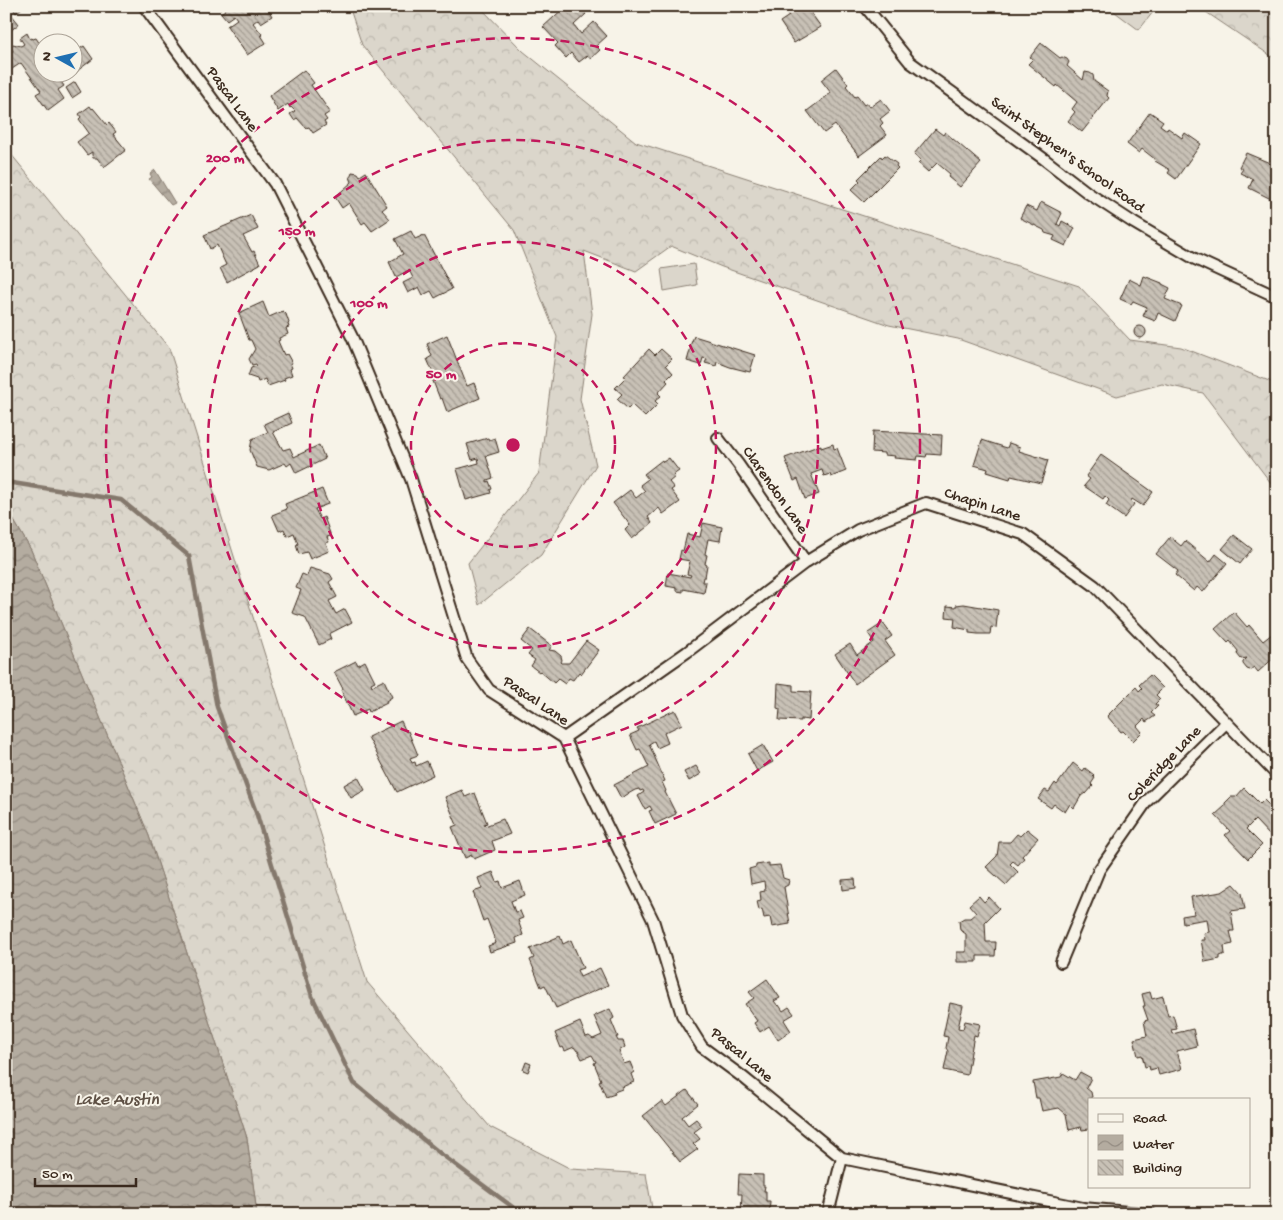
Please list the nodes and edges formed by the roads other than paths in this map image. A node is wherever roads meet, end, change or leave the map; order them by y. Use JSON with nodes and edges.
{"nodes":[{"id":1,"x":144,"y":6,"type":"edge"},
{"id":2,"x":865,"y":6,"type":"edge"},
{"id":3,"x":1277,"y":297,"type":"edge"},
{"id":4,"x":718,"y":438,"type":"dead end"},
{"id":5,"x":806,"y":562,"type":"junction"},
{"id":6,"x":1226,"y":723,"type":"junction"},
{"id":7,"x":564,"y":738,"type":"junction"},
{"id":8,"x":1277,"y":775,"type":"edge"},
{"id":9,"x":1061,"y":962,"type":"dead end"},
{"id":10,"x":842,"y":1158,"type":"junction"},
{"id":11,"x":828,"y":1214,"type":"edge"},
{"id":12,"x":1151,"y":1214,"type":"edge"}],
"edges":[{"from":1,"to":7,"type":"street","name":"Pascal Lane"},
{"from":2,"to":3,"type":"street","name":"Saint Stephen's School Road"},
{"from":4,"to":5,"type":"street","name":"Clarendon Lane"},
{"from":5,"to":6,"type":"street","name":"Chapin Lane"},
{"from":5,"to":7,"type":"street","name":"Chapin Lane"},
{"from":6,"to":8,"type":"street","name":"Chapin Lane"},
{"from":6,"to":9,"type":"street","name":"Coleridge Lane"},
{"from":7,"to":10,"type":"street","name":"Pascal Lane"},
{"from":10,"to":11,"type":"street"},
{"from":10,"to":12,"type":"street","name":"Pascal Lane"}]}
